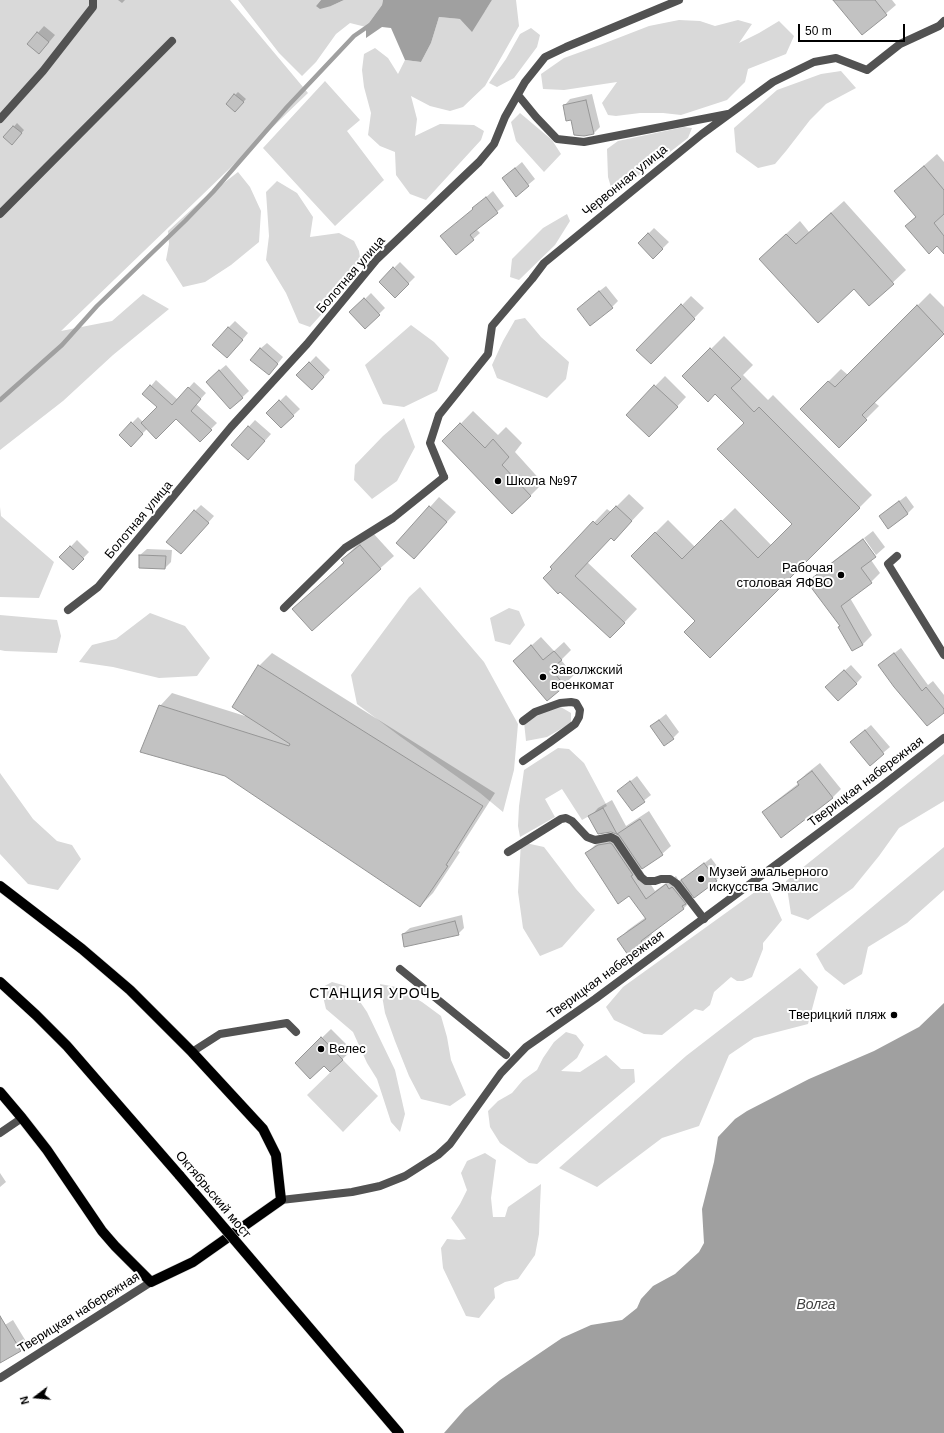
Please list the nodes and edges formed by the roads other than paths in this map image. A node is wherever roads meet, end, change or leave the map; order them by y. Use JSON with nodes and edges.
{"nodes":[{"id":1,"x":93,"y":0,"type":"edge"},
{"id":2,"x":679,"y":0,"type":"edge"},
{"id":3,"x":944,"y":21,"type":"edge"},
{"id":4,"x":172,"y":41,"type":"dead end"},
{"id":5,"x":518,"y":95,"type":"junction"},
{"id":6,"x":730,"y":113,"type":"junction"},
{"id":7,"x":0,"y":119,"type":"edge"},
{"id":8,"x":0,"y":214,"type":"edge"},
{"id":9,"x":897,"y":556,"type":"dead end"},
{"id":10,"x":284,"y":608,"type":"dead end"},
{"id":11,"x":68,"y":610,"type":"dead end"},
{"id":12,"x":944,"y":655,"type":"edge"},
{"id":13,"x":523,"y":721,"type":"dead end"},
{"id":14,"x":944,"y":738,"type":"edge"},
{"id":15,"x":523,"y":761,"type":"dead end"},
{"id":16,"x":508,"y":852,"type":"dead end"},
{"id":17,"x":0,"y":886,"type":"edge"},
{"id":18,"x":704,"y":919,"type":"junction"},
{"id":19,"x":400,"y":970,"type":"dead end"},
{"id":20,"x":0,"y":982,"type":"edge"},
{"id":21,"x":296,"y":1032,"type":"dead end"},
{"id":22,"x":192,"y":1052,"type":"junction"},
{"id":23,"x":506,"y":1055,"type":"dead end"},
{"id":24,"x":0,"y":1092,"type":"edge"},
{"id":25,"x":22,"y":1118,"type":"junction"},
{"id":26,"x":0,"y":1133,"type":"edge"},
{"id":27,"x":281,"y":1200,"type":"junction"},
{"id":28,"x":151,"y":1282,"type":"junction"},
{"id":29,"x":0,"y":1378,"type":"edge"},
{"id":30,"x":399,"y":1433,"type":"edge"}],
"edges":[{"from":1,"to":7,"type":"street"},
{"from":2,"to":5,"type":"street","name":"Болотная улица"},
{"from":3,"to":6,"type":"street","name":"Червонная улица"},
{"from":4,"to":8,"type":"street"},
{"from":5,"to":6,"type":"street"},
{"from":5,"to":11,"type":"street","name":"Болотная улица"},
{"from":6,"to":10,"type":"street","name":"Червонная улица"},
{"from":9,"to":12,"type":"street"},
{"from":13,"to":15,"type":"street"},
{"from":14,"to":18,"type":"street","name":"Тверицкая набережная"},
{"from":16,"to":18,"type":"street"},
{"from":17,"to":22,"type":"main road"},
{"from":18,"to":27,"type":"street","name":"Тверицкая набережная"},
{"from":19,"to":23,"type":"street"},
{"from":20,"to":30,"type":"main road","name":"Октябрьский мост","bridge":true},
{"from":21,"to":22,"type":"street"},
{"from":22,"to":27,"type":"main road"},
{"from":24,"to":25,"type":"main road"},
{"from":25,"to":26,"type":"street"},
{"from":25,"to":28,"type":"main road"},
{"from":27,"to":28,"type":"main road"},
{"from":28,"to":29,"type":"street","name":"Тверицкая набережная"}]}
